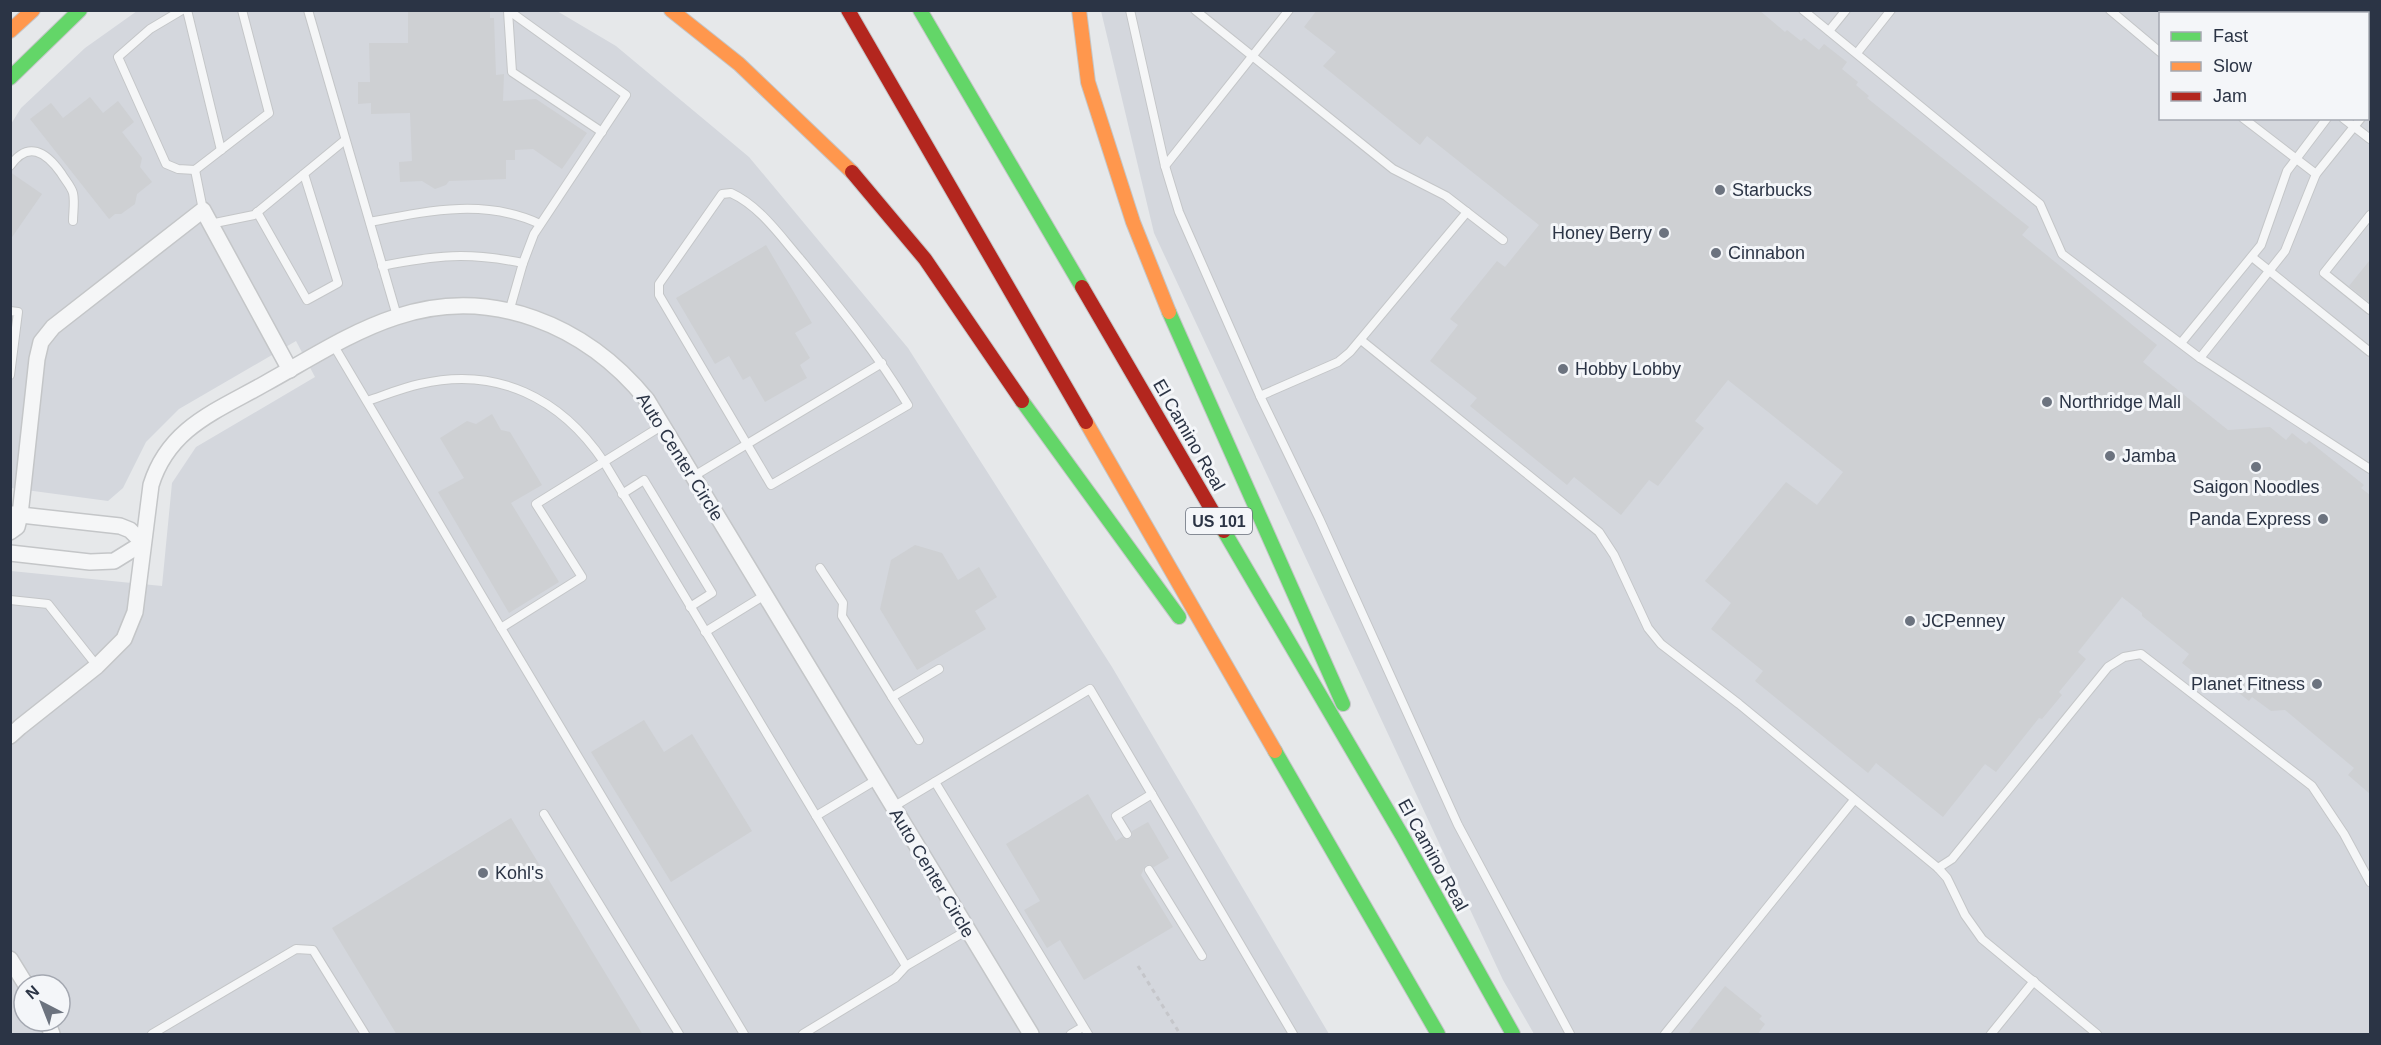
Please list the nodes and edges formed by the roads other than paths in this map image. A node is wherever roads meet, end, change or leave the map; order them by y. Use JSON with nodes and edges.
{"nodes":[{"id":1,"x":33,"y":10,"type":"edge"},
{"id":2,"x":80,"y":10,"type":"edge"},
{"id":3,"x":182,"y":10,"type":"edge"},
{"id":4,"x":187,"y":10,"type":"edge"},
{"id":5,"x":242,"y":10,"type":"edge"},
{"id":6,"x":308,"y":10,"type":"edge"},
{"id":7,"x":671,"y":10,"type":"edge"},
{"id":8,"x":848,"y":10,"type":"edge"},
{"id":9,"x":920,"y":10,"type":"edge"},
{"id":10,"x":1080,"y":10,"type":"edge"},
{"id":11,"x":1130,"y":10,"type":"edge"},
{"id":12,"x":1195,"y":10,"type":"edge"},
{"id":13,"x":1289,"y":10,"type":"edge"},
{"id":14,"x":1803,"y":10,"type":"edge"},
{"id":15,"x":1846,"y":10,"type":"edge"},
{"id":16,"x":1891,"y":10,"type":"edge"},
{"id":17,"x":2110,"y":10,"type":"edge"},
{"id":18,"x":508,"y":11,"type":"edge"},
{"id":19,"x":10,"y":31,"type":"edge"},
{"id":20,"x":1829,"y":31,"type":"junction"},
{"id":21,"x":2159,"y":47,"type":"edge"},
{"id":22,"x":1857,"y":53,"type":"junction"},
{"id":23,"x":1253,"y":56,"type":"junction"},
{"id":24,"x":10,"y":78,"type":"edge"},
{"id":25,"x":2245,"y":120,"type":"edge"},
{"id":26,"x":2325,"y":120,"type":"edge"},
{"id":27,"x":2345,"y":120,"type":"edge"},
{"id":28,"x":2359,"y":120,"type":"edge"},
{"id":29,"x":2354,"y":127,"type":"junction"},
{"id":30,"x":602,"y":132,"type":"junction"},
{"id":31,"x":2370,"y":139,"type":"edge"},
{"id":32,"x":345,"y":140,"type":"junction"},
{"id":33,"x":221,"y":150,"type":"junction"},
{"id":34,"x":2294,"y":159,"type":"junction"},
{"id":35,"x":10,"y":166,"type":"edge"},
{"id":36,"x":1165,"y":166,"type":"junction"},
{"id":37,"x":195,"y":170,"type":"junction"},
{"id":38,"x":304,"y":174,"type":"junction"},
{"id":39,"x":2316,"y":174,"type":"junction"},
{"id":40,"x":257,"y":212,"type":"junction"},
{"id":41,"x":1467,"y":212,"type":"junction"},
{"id":42,"x":2370,"y":215,"type":"edge"},
{"id":43,"x":207,"y":217,"type":"junction"},
{"id":44,"x":73,"y":221,"type":"dead end"},
{"id":45,"x":370,"y":222,"type":"junction"},
{"id":46,"x":540,"y":224,"type":"junction"},
{"id":47,"x":1503,"y":240,"type":"dead end"},
{"id":48,"x":2252,"y":257,"type":"junction"},
{"id":49,"x":523,"y":263,"type":"junction"},
{"id":50,"x":382,"y":266,"type":"junction"},
{"id":51,"x":2269,"y":271,"type":"junction"},
{"id":52,"x":2370,"y":310,"type":"edge"},
{"id":53,"x":10,"y":311,"type":"edge"},
{"id":54,"x":509,"y":312,"type":"junction"},
{"id":55,"x":397,"y":316,"type":"junction"},
{"id":56,"x":1360,"y":340,"type":"junction"},
{"id":57,"x":2181,"y":343,"type":"junction"},
{"id":58,"x":334,"y":346,"type":"junction"},
{"id":59,"x":2370,"y":352,"type":"edge"},
{"id":60,"x":2200,"y":358,"type":"junction"},
{"id":61,"x":882,"y":363,"type":"junction"},
{"id":62,"x":290,"y":370,"type":"junction"},
{"id":63,"x":10,"y":375,"type":"edge"},
{"id":64,"x":1260,"y":396,"type":"junction"},
{"id":65,"x":367,"y":401,"type":"junction"},
{"id":66,"x":663,"y":425,"type":"junction"},
{"id":67,"x":746,"y":444,"type":"junction"},
{"id":68,"x":604,"y":462,"type":"junction"},
{"id":69,"x":2370,"y":469,"type":"edge"},
{"id":70,"x":694,"y":476,"type":"junction"},
{"id":71,"x":622,"y":494,"type":"junction"},
{"id":72,"x":15,"y":515,"type":"edge"},
{"id":73,"x":10,"y":532,"type":"edge"},
{"id":74,"x":143,"y":543,"type":"junction"},
{"id":75,"x":10,"y":553,"type":"edge"},
{"id":76,"x":820,"y":568,"type":"dead end"},
{"id":77,"x":765,"y":595,"type":"junction"},
{"id":78,"x":10,"y":600,"type":"edge"},
{"id":79,"x":690,"y":607,"type":"junction"},
{"id":80,"x":501,"y":628,"type":"junction"},
{"id":81,"x":705,"y":632,"type":"junction"},
{"id":82,"x":97,"y":666,"type":"junction"},
{"id":83,"x":939,"y":669,"type":"dead end"},
{"id":84,"x":892,"y":697,"type":"junction"},
{"id":85,"x":10,"y":736,"type":"edge"},
{"id":86,"x":918,"y":740,"type":"dead end"},
{"id":87,"x":1270,"y":743,"type":"junction"},
{"id":88,"x":876,"y":780,"type":"junction"},
{"id":89,"x":935,"y":782,"type":"junction"},
{"id":90,"x":1152,"y":794,"type":"junction"},
{"id":91,"x":1854,"y":800,"type":"junction"},
{"id":92,"x":893,"y":807,"type":"junction"},
{"id":93,"x":544,"y":814,"type":"dead end"},
{"id":94,"x":816,"y":816,"type":"junction"},
{"id":95,"x":1128,"y":834,"type":"dead end"},
{"id":96,"x":1403,"y":837,"type":"junction"},
{"id":97,"x":1938,"y":868,"type":"junction"},
{"id":98,"x":1149,"y":870,"type":"dead end"},
{"id":99,"x":2370,"y":882,"type":"edge"},
{"id":100,"x":966,"y":931,"type":"junction"},
{"id":101,"x":1202,"y":956,"type":"dead end"},
{"id":102,"x":10,"y":959,"type":"edge"},
{"id":103,"x":906,"y":966,"type":"junction"},
{"id":104,"x":19,"y":973,"type":"edge"},
{"id":105,"x":2034,"y":981,"type":"junction"},
{"id":106,"x":1086,"y":1031,"type":"edge"},
{"id":107,"x":152,"y":1035,"type":"edge"},
{"id":108,"x":365,"y":1035,"type":"edge"},
{"id":109,"x":679,"y":1035,"type":"edge"},
{"id":110,"x":744,"y":1035,"type":"edge"},
{"id":111,"x":803,"y":1035,"type":"edge"},
{"id":112,"x":1031,"y":1035,"type":"edge"},
{"id":113,"x":1071,"y":1035,"type":"edge"},
{"id":114,"x":1293,"y":1035,"type":"edge"},
{"id":115,"x":1438,"y":1035,"type":"edge"},
{"id":116,"x":1513,"y":1035,"type":"edge"},
{"id":117,"x":1570,"y":1035,"type":"edge"},
{"id":118,"x":1665,"y":1035,"type":"edge"},
{"id":119,"x":1991,"y":1035,"type":"edge"},
{"id":120,"x":2097,"y":1035,"type":"edge"}],
"edges":[{"from":1,"to":19,"type":"main road"},
{"from":2,"to":24,"type":"main road"},
{"from":3,"to":37,"type":"lane"},
{"from":4,"to":33,"type":"lane"},
{"from":5,"to":33,"type":"lane"},
{"from":6,"to":32,"type":"lane"},
{"from":7,"to":87,"type":"main road"},
{"from":8,"to":87,"type":"main road"},
{"from":9,"to":96,"type":"main road","name":"El Camino Real","number":"US 101"},
{"from":10,"to":96,"type":"main road"},
{"from":11,"to":36,"type":"lane"},
{"from":12,"to":23,"type":"lane"},
{"from":13,"to":23,"type":"lane"},
{"from":14,"to":20,"type":"lane"},
{"from":15,"to":20,"type":"lane"},
{"from":16,"to":22,"type":"lane"},
{"from":17,"to":21,"type":"lane"},
{"from":18,"to":30,"type":"lane"},
{"from":18,"to":30,"type":"lane"},
{"from":20,"to":22,"type":"lane"},
{"from":22,"to":57,"type":"lane"},
{"from":23,"to":36,"type":"lane"},
{"from":23,"to":41,"type":"lane"},
{"from":25,"to":34,"type":"lane"},
{"from":26,"to":34,"type":"lane"},
{"from":27,"to":29,"type":"lane"},
{"from":28,"to":29,"type":"lane"},
{"from":29,"to":31,"type":"lane"},
{"from":29,"to":39,"type":"lane"},
{"from":30,"to":46,"type":"lane"},
{"from":32,"to":38,"type":"lane"},
{"from":32,"to":45,"type":"lane"},
{"from":33,"to":37,"type":"lane"},
{"from":34,"to":39,"type":"lane"},
{"from":34,"to":48,"type":"lane"},
{"from":35,"to":44,"type":"lane"},
{"from":36,"to":64,"type":"lane"},
{"from":37,"to":43,"type":"lane"},
{"from":38,"to":40,"type":"lane"},
{"from":38,"to":40,"type":"lane"},
{"from":39,"to":51,"type":"lane"},
{"from":40,"to":43,"type":"lane"},
{"from":41,"to":47,"type":"lane"},
{"from":41,"to":56,"type":"lane"},
{"from":42,"to":52,"type":"lane"},
{"from":43,"to":62,"type":"street"},
{"from":43,"to":72,"type":"street"},
{"from":45,"to":46,"type":"lane"},
{"from":45,"to":50,"type":"lane"},
{"from":46,"to":49,"type":"lane"},
{"from":48,"to":51,"type":"lane"},
{"from":48,"to":57,"type":"lane"},
{"from":49,"to":50,"type":"lane"},
{"from":49,"to":54,"type":"lane"},
{"from":50,"to":55,"type":"lane"},
{"from":51,"to":59,"type":"lane"},
{"from":51,"to":60,"type":"lane"},
{"from":53,"to":63,"type":"lane"},
{"from":54,"to":55,"type":"street","name":"Auto Center Circle"},
{"from":54,"to":66,"type":"street","name":"Auto Center Circle"},
{"from":55,"to":58,"type":"street","name":"Auto Center Circle"},
{"from":56,"to":64,"type":"lane"},
{"from":56,"to":91,"type":"lane"},
{"from":57,"to":60,"type":"lane"},
{"from":58,"to":62,"type":"street","name":"Auto Center Circle"},
{"from":58,"to":65,"type":"lane"},
{"from":60,"to":69,"type":"lane"},
{"from":61,"to":67,"type":"lane"},
{"from":61,"to":67,"type":"lane"},
{"from":61,"to":67,"type":"lane"},
{"from":62,"to":74,"type":"street","name":"Auto Center Circle"},
{"from":64,"to":117,"type":"lane"},
{"from":65,"to":68,"type":"lane"},
{"from":65,"to":80,"type":"lane"},
{"from":66,"to":68,"type":"lane"},
{"from":66,"to":70,"type":"street","name":"Auto Center Circle"},
{"from":67,"to":70,"type":"lane"},
{"from":68,"to":71,"type":"lane"},
{"from":68,"to":80,"type":"lane"},
{"from":70,"to":77,"type":"street","name":"Auto Center Circle"},
{"from":71,"to":79,"type":"lane"},
{"from":71,"to":79,"type":"lane"},
{"from":72,"to":73,"type":"street"},
{"from":72,"to":74,"type":"street"},
{"from":74,"to":75,"type":"street"},
{"from":74,"to":82,"type":"street","name":"Auto Center Circle"},
{"from":76,"to":84,"type":"lane"},
{"from":77,"to":81,"type":"lane"},
{"from":77,"to":88,"type":"street","name":"Auto Center Circle"},
{"from":78,"to":82,"type":"lane"},
{"from":79,"to":81,"type":"lane"},
{"from":80,"to":110,"type":"lane"},
{"from":81,"to":94,"type":"lane"},
{"from":82,"to":85,"type":"street","name":"Auto Center Circle"},
{"from":83,"to":84,"type":"lane"},
{"from":84,"to":86,"type":"lane"},
{"from":87,"to":115,"type":"main road"},
{"from":88,"to":92,"type":"street","name":"Auto Center Circle"},
{"from":88,"to":94,"type":"lane"},
{"from":89,"to":90,"type":"lane"},
{"from":89,"to":92,"type":"lane"},
{"from":89,"to":106,"type":"lane"},
{"from":90,"to":95,"type":"lane"},
{"from":90,"to":114,"type":"lane"},
{"from":91,"to":97,"type":"lane"},
{"from":91,"to":118,"type":"lane"},
{"from":92,"to":100,"type":"street","name":"Auto Center Circle"},
{"from":93,"to":109,"type":"lane"},
{"from":94,"to":103,"type":"lane"},
{"from":96,"to":116,"type":"main road","name":"El Camino Real","number":"US 101"},
{"from":97,"to":99,"type":"lane"},
{"from":97,"to":105,"type":"lane"},
{"from":98,"to":101,"type":"lane"},
{"from":100,"to":103,"type":"lane"},
{"from":100,"to":112,"type":"street","name":"Auto Center Circle"},
{"from":102,"to":104,"type":"street"},
{"from":103,"to":111,"type":"lane"},
{"from":105,"to":119,"type":"lane"},
{"from":105,"to":120,"type":"lane"},
{"from":106,"to":113,"type":"lane"},
{"from":107,"to":108,"type":"lane"}]}
